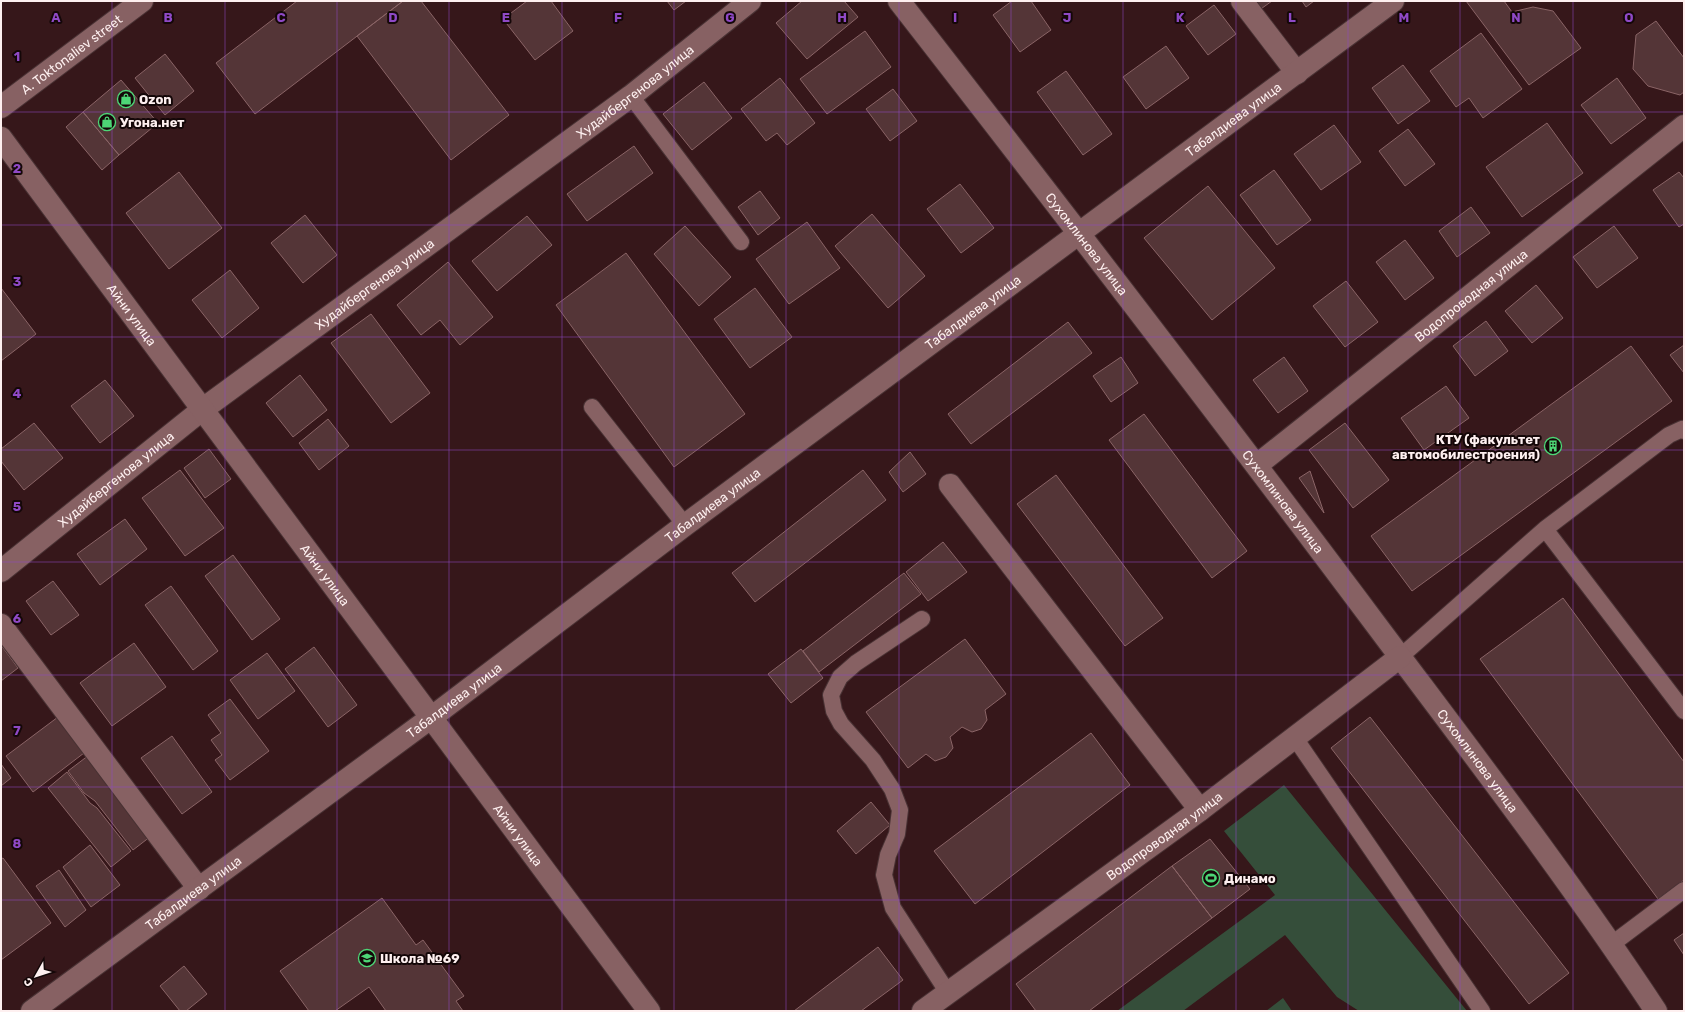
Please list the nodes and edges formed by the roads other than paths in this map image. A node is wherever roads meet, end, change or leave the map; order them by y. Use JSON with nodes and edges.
{"nodes":[{"id":1,"x":142,"y":1,"type":"edge"},
{"id":2,"x":750,"y":1,"type":"edge"},
{"id":3,"x":899,"y":1,"type":"edge"},
{"id":4,"x":1242,"y":1,"type":"edge"},
{"id":5,"x":1393,"y":1,"type":"edge"},
{"id":6,"x":1297,"y":73,"type":"junction"},
{"id":7,"x":631,"y":96,"type":"junction"},
{"id":8,"x":1,"y":107,"type":"edge"},
{"id":9,"x":1684,"y":126,"type":"edge"},
{"id":10,"x":1,"y":138,"type":"edge"},
{"id":11,"x":1080,"y":234,"type":"junction"},
{"id":12,"x":741,"y":242,"type":"dead end"},
{"id":13,"x":592,"y":407,"type":"dead end"},
{"id":14,"x":203,"y":409,"type":"junction"},
{"id":15,"x":1684,"y":431,"type":"edge"},
{"id":16,"x":1257,"y":465,"type":"junction"},
{"id":17,"x":950,"y":485,"type":"dead end"},
{"id":18,"x":685,"y":525,"type":"junction"},
{"id":19,"x":1545,"y":529,"type":"junction"},
{"id":20,"x":1,"y":571,"type":"edge"},
{"id":21,"x":922,"y":619,"type":"dead end"},
{"id":22,"x":1,"y":625,"type":"edge"},
{"id":23,"x":1400,"y":656,"type":"junction"},
{"id":24,"x":1684,"y":711,"type":"edge"},
{"id":25,"x":432,"y":717,"type":"junction"},
{"id":26,"x":1295,"y":738,"type":"junction"},
{"id":27,"x":1200,"y":810,"type":"junction"},
{"id":28,"x":199,"y":889,"type":"junction"},
{"id":29,"x":1684,"y":890,"type":"edge"},
{"id":30,"x":1612,"y":944,"type":"junction"},
{"id":31,"x":948,"y":993,"type":"junction"},
{"id":32,"x":32,"y":1011,"type":"edge"},
{"id":33,"x":649,"y":1011,"type":"edge"},
{"id":34,"x":923,"y":1011,"type":"edge"},
{"id":35,"x":1482,"y":1011,"type":"edge"},
{"id":36,"x":1656,"y":1011,"type":"edge"}],
"edges":[{"from":1,"to":8,"type":"street","name":"A. Toktonaliev street"},
{"from":2,"to":7,"type":"street","name":"Худайбергенова улица"},
{"from":3,"to":11,"type":"street","name":"Сухомлинова улица"},
{"from":4,"to":6,"type":"street"},
{"from":5,"to":6,"type":"street","name":"Табалдиева улица"},
{"from":6,"to":11,"type":"street","name":"Табалдиева улица"},
{"from":7,"to":12,"type":"lane"},
{"from":7,"to":14,"type":"street","name":"Худайбергенова улица"},
{"from":9,"to":16,"type":"street","name":"Водопроводная улица"},
{"from":10,"to":14,"type":"street","name":"Айни улица"},
{"from":11,"to":16,"type":"street","name":"Сухомлинова улица"},
{"from":11,"to":18,"type":"street","name":"Табалдиева улица"},
{"from":13,"to":18,"type":"lane"},
{"from":14,"to":20,"type":"street","name":"Худайбергенова улица"},
{"from":14,"to":25,"type":"street","name":"Айни улица"},
{"from":15,"to":19,"type":"lane"},
{"from":16,"to":23,"type":"street","name":"Сухомлинова улица"},
{"from":17,"to":27,"type":"street"},
{"from":18,"to":25,"type":"street","name":"Табалдиева улица"},
{"from":19,"to":23,"type":"lane"},
{"from":19,"to":24,"type":"lane"},
{"from":21,"to":31,"type":"lane"},
{"from":22,"to":28,"type":"street"},
{"from":23,"to":26,"type":"street","name":"Водопроводная улица"},
{"from":23,"to":30,"type":"street","name":"Сухомлинова улица"},
{"from":25,"to":28,"type":"street","name":"Табалдиева улица"},
{"from":25,"to":33,"type":"street","name":"Айни улица"},
{"from":26,"to":27,"type":"street","name":"Водопроводная улица"},
{"from":26,"to":35,"type":"lane"},
{"from":27,"to":31,"type":"street","name":"Водопроводная улица"},
{"from":28,"to":32,"type":"street","name":"Табалдиева улица"},
{"from":29,"to":30,"type":"lane"},
{"from":30,"to":36,"type":"street","name":"Сухомлинова улица"},
{"from":31,"to":34,"type":"street","name":"Водопроводная улица"}]}
